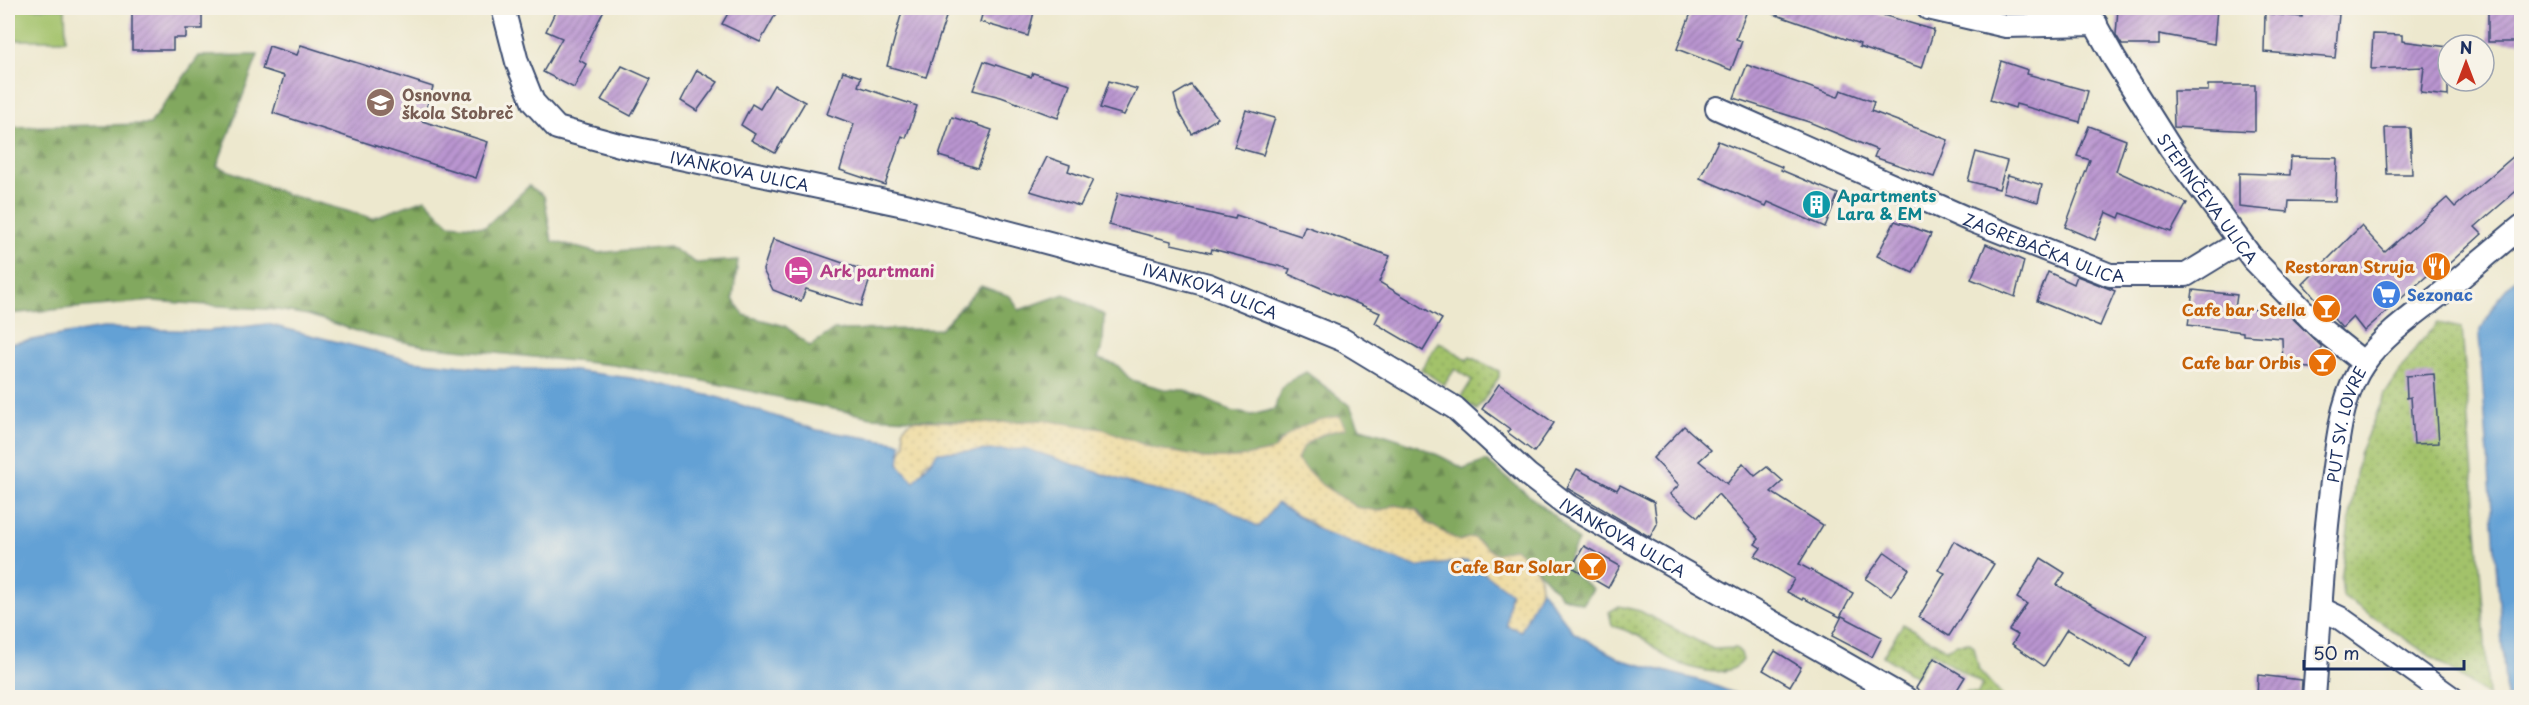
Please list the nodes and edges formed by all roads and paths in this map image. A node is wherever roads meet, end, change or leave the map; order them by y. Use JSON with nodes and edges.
{"nodes":[{"id":1,"x":503,"y":8,"type":"edge"},
{"id":2,"x":1928,"y":8,"type":"edge"},
{"id":3,"x":2091,"y":16,"type":"edge"},
{"id":4,"x":1717,"y":108,"type":"dead end"},
{"id":5,"x":2522,"y":226,"type":"edge"},
{"id":6,"x":2240,"y":242,"type":"junction"},
{"id":7,"x":2364,"y":363,"type":"junction"},
{"id":8,"x":2321,"y":609,"type":"junction"},
{"id":9,"x":1905,"y":698,"type":"edge"},
{"id":10,"x":2314,"y":698,"type":"edge"},
{"id":11,"x":2452,"y":698,"type":"edge"}],
"edges":[{"from":1,"to":9,"type":"street","name":"IVANKOVA ULICA"},
{"from":2,"to":3,"type":"street"},
{"from":3,"to":6,"type":"street","name":"STEPINČEVA ULICA"},
{"from":4,"to":6,"type":"street","name":"ZAGREBAČKA ULICA"},
{"from":5,"to":7,"type":"street","name":"PUT SV. LOVRE"},
{"from":6,"to":7,"type":"street","name":"STEPINČEVA ULICA"},
{"from":7,"to":8,"type":"street","name":"PUT SV. LOVRE"},
{"from":8,"to":10,"type":"street","name":"PUT SV. LOVRE"},
{"from":8,"to":11,"type":"street"}]}
